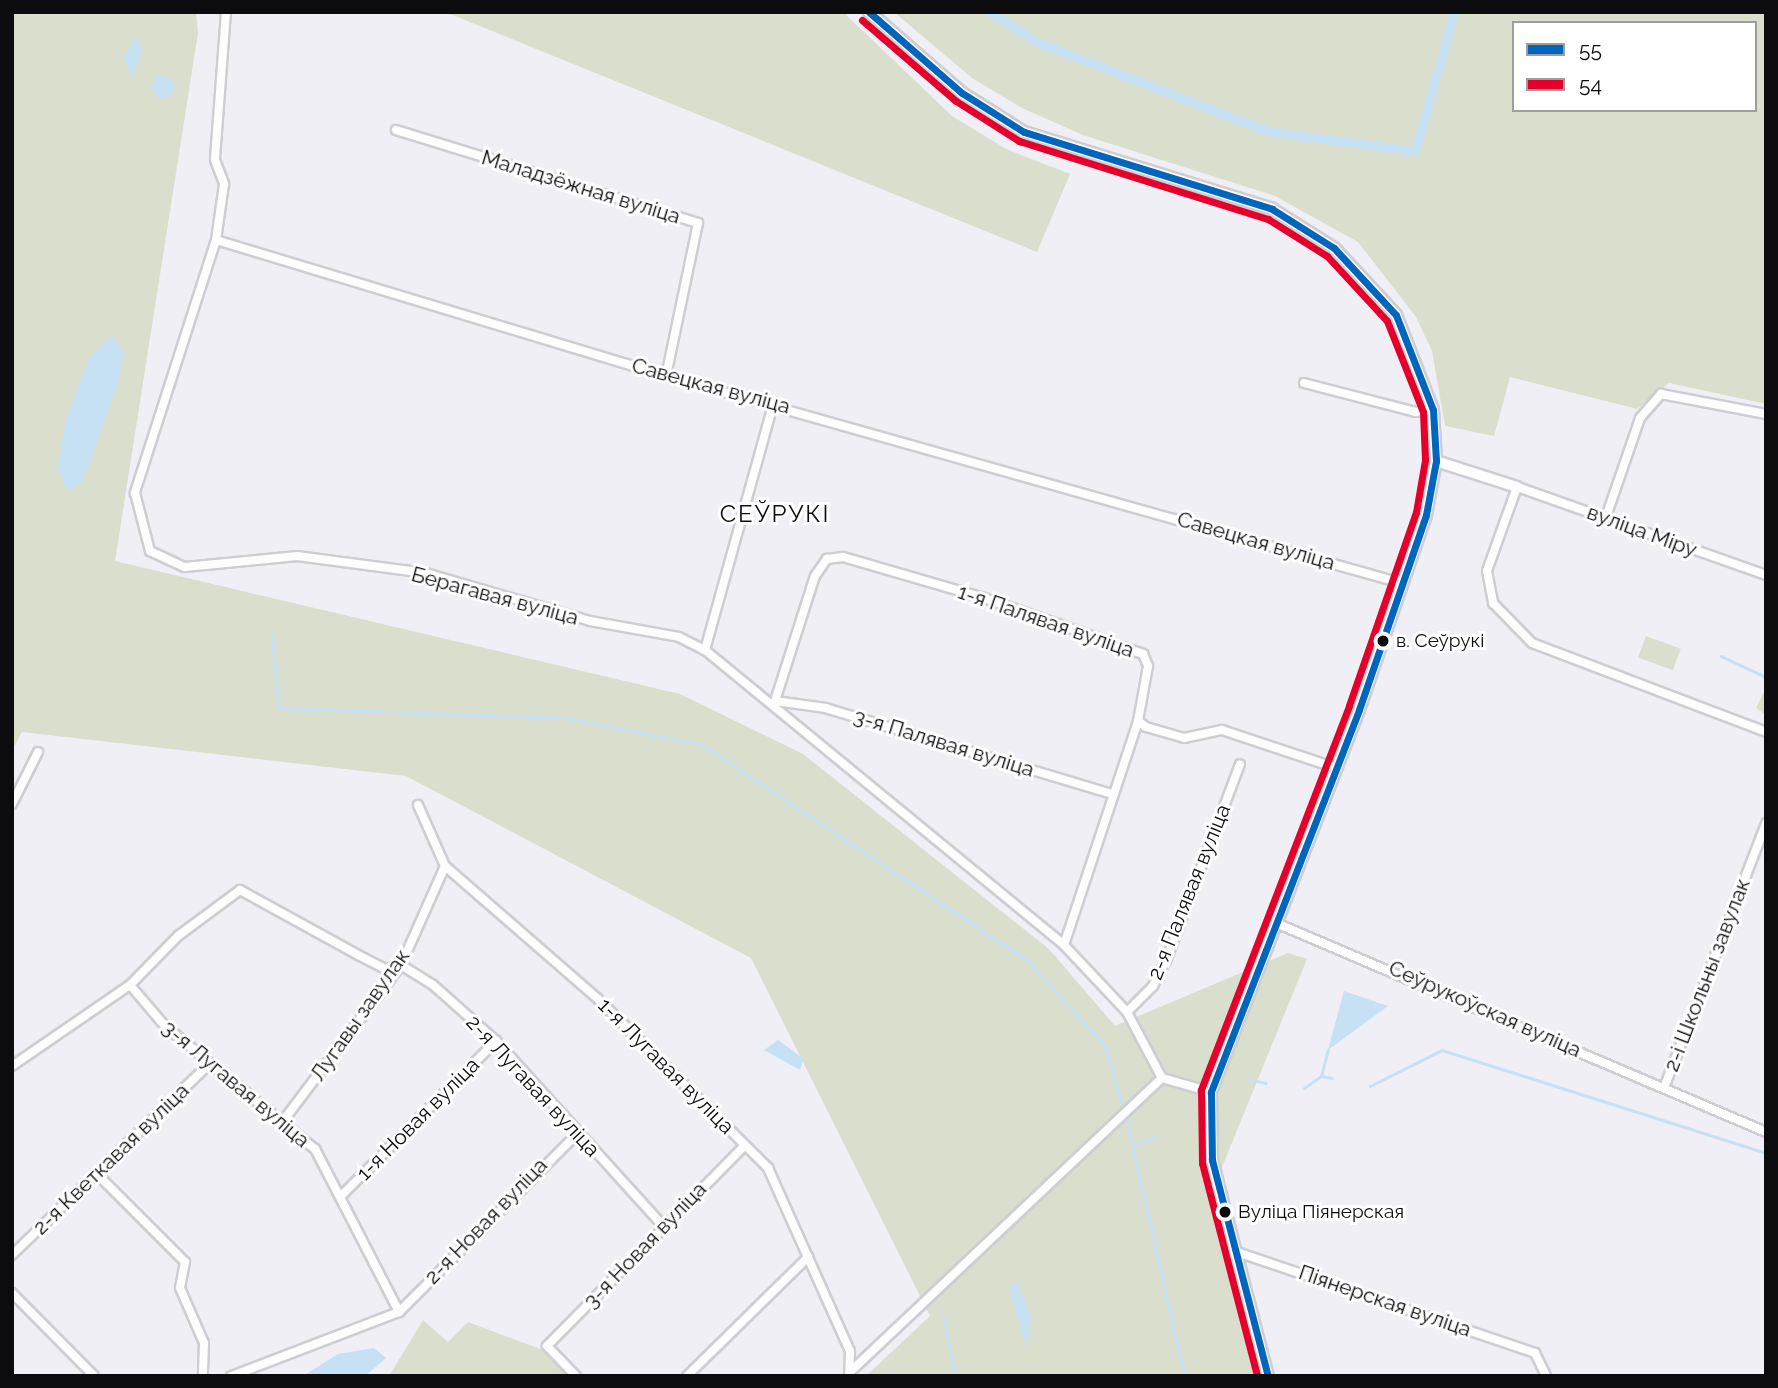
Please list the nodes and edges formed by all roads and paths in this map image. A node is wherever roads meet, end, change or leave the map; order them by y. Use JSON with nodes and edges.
{"nodes":[{"id":1,"x":226,"y":12,"type":"edge"},
{"id":2,"x":869,"y":12,"type":"edge"},
{"id":3,"x":396,"y":130,"type":"dead end"},
{"id":4,"x":216,"y":240,"type":"junction"},
{"id":5,"x":666,"y":376,"type":"junction"},
{"id":6,"x":1304,"y":383,"type":"dead end"},
{"id":7,"x":774,"y":402,"type":"junction"},
{"id":8,"x":1433,"y":410,"type":"junction"},
{"id":9,"x":1766,"y":414,"type":"edge"},
{"id":10,"x":1436,"y":461,"type":"junction"},
{"id":11,"x":1517,"y":488,"type":"junction"},
{"id":12,"x":1606,"y":517,"type":"junction"},
{"id":13,"x":1766,"y":575,"type":"edge"},
{"id":14,"x":1401,"y":583,"type":"junction"},
{"id":15,"x":705,"y":650,"type":"junction"},
{"id":16,"x":775,"y":701,"type":"junction"},
{"id":17,"x":1138,"y":720,"type":"junction"},
{"id":18,"x":1766,"y":732,"type":"edge"},
{"id":19,"x":38,"y":752,"type":"dead end"},
{"id":20,"x":1240,"y":764,"type":"dead end"},
{"id":21,"x":1336,"y":768,"type":"junction"},
{"id":22,"x":1112,"y":794,"type":"junction"},
{"id":23,"x":12,"y":804,"type":"edge"},
{"id":24,"x":418,"y":805,"type":"dead end"},
{"id":25,"x":1766,"y":823,"type":"edge"},
{"id":26,"x":445,"y":866,"type":"junction"},
{"id":27,"x":1276,"y":923,"type":"junction"},
{"id":28,"x":1064,"y":945,"type":"junction"},
{"id":29,"x":401,"y":965,"type":"junction"},
{"id":30,"x":130,"y":985,"type":"junction"},
{"id":31,"x":1127,"y":1012,"type":"junction"},
{"id":32,"x":496,"y":1041,"type":"junction"},
{"id":33,"x":209,"y":1064,"type":"junction"},
{"id":34,"x":12,"y":1066,"type":"edge"},
{"id":35,"x":1162,"y":1078,"type":"junction"},
{"id":36,"x":1664,"y":1088,"type":"junction"},
{"id":37,"x":1211,"y":1092,"type":"junction"},
{"id":38,"x":283,"y":1121,"type":"junction"},
{"id":39,"x":1766,"y":1121,"type":"edge"},
{"id":40,"x":1764,"y":1131,"type":"edge"},
{"id":41,"x":577,"y":1134,"type":"junction"},
{"id":42,"x":745,"y":1145,"type":"junction"},
{"id":43,"x":98,"y":1175,"type":"junction"},
{"id":44,"x":340,"y":1197,"type":"junction"},
{"id":45,"x":662,"y":1225,"type":"junction"},
{"id":46,"x":1234,"y":1251,"type":"junction"},
{"id":47,"x":12,"y":1255,"type":"edge"},
{"id":48,"x":808,"y":1257,"type":"junction"},
{"id":49,"x":12,"y":1293,"type":"edge"},
{"id":50,"x":399,"y":1312,"type":"junction"},
{"id":51,"x":1541,"y":1365,"type":"junction"},
{"id":52,"x":850,"y":1373,"type":"edge"},
{"id":53,"x":94,"y":1376,"type":"edge"},
{"id":54,"x":203,"y":1376,"type":"edge"},
{"id":55,"x":231,"y":1376,"type":"edge"},
{"id":56,"x":576,"y":1376,"type":"edge"},
{"id":57,"x":687,"y":1376,"type":"edge"},
{"id":58,"x":1268,"y":1376,"type":"edge"},
{"id":59,"x":1537,"y":1376,"type":"edge"},
{"id":60,"x":1546,"y":1376,"type":"edge"}],
"edges":[{"from":1,"to":4,"type":"street"},
{"from":2,"to":8,"type":"street"},
{"from":3,"to":5,"type":"street","name":"Маладзёжная вуліца"},
{"from":4,"to":5,"type":"street","name":"Савецкая вуліца"},
{"from":4,"to":15,"type":"street","name":"Берагавая вуліца"},
{"from":5,"to":7,"type":"street","name":"Савецкая вуліца"},
{"from":6,"to":8,"type":"street"},
{"from":7,"to":14,"type":"street","name":"Савецкая вуліца"},
{"from":7,"to":15,"type":"street"},
{"from":8,"to":10,"type":"street"},
{"from":9,"to":12,"type":"street"},
{"from":10,"to":11,"type":"street"},
{"from":10,"to":14,"type":"street"},
{"from":11,"to":12,"type":"street","name":"вуліца Міру"},
{"from":11,"to":18,"type":"street"},
{"from":12,"to":13,"type":"street","name":"вуліца Міру"},
{"from":14,"to":21,"type":"street"},
{"from":15,"to":16,"type":"street"},
{"from":16,"to":17,"type":"street","name":"1-я Палявая вуліца"},
{"from":16,"to":22,"type":"street","name":"3-я Палявая вуліца"},
{"from":16,"to":28,"type":"street"},
{"from":17,"to":21,"type":"street"},
{"from":17,"to":22,"type":"street","name":"1-я Палявая вуліца"},
{"from":19,"to":23,"type":"street"},
{"from":20,"to":31,"type":"street","name":"2-я Палявая вуліца"},
{"from":21,"to":27,"type":"street"},
{"from":22,"to":28,"type":"street","name":"1-я Палявая вуліца"},
{"from":24,"to":26,"type":"street","name":"1-я Лугавая вуліца"},
{"from":25,"to":36,"type":"street","name":"2-і Школьны завулак"},
{"from":26,"to":29,"type":"street","name":"Лугавы завулак"},
{"from":26,"to":42,"type":"street","name":"1-я Лугавая вуліца"},
{"from":27,"to":36,"type":"street","name":"Сеўрукоўская вуліца"},
{"from":27,"to":37,"type":"street"},
{"from":28,"to":31,"type":"street"},
{"from":29,"to":30,"type":"street"},
{"from":29,"to":32,"type":"street","name":"2-я Лугавая вуліца"},
{"from":29,"to":38,"type":"street","name":"Лугавы завулак"},
{"from":30,"to":33,"type":"street","name":"3-я Лугавая вуліца"},
{"from":30,"to":34,"type":"street"},
{"from":31,"to":35,"type":"street"},
{"from":32,"to":41,"type":"street","name":"2-я Лугавая вуліца"},
{"from":32,"to":44,"type":"street","name":"1-я Новая вуліца"},
{"from":33,"to":38,"type":"street","name":"3-я Лугавая вуліца"},
{"from":33,"to":43,"type":"street","name":"2-я Кветкавая вуліца"},
{"from":35,"to":37,"type":"street"},
{"from":35,"to":52,"type":"street"},
{"from":36,"to":40,"type":"street","name":"Сеўрукоўская вуліца"},
{"from":37,"to":46,"type":"street"},
{"from":38,"to":44,"type":"street","name":"3-я Лугавая вуліца"},
{"from":39,"to":40,"type":"street"},
{"from":41,"to":45,"type":"street","name":"2-я Лугавая вуліца"},
{"from":41,"to":50,"type":"street","name":"2-я Новая вуліца"},
{"from":42,"to":45,"type":"street","name":"3-я Новая вуліца"},
{"from":42,"to":48,"type":"street","name":"1-я Лугавая вуліца"},
{"from":43,"to":47,"type":"street","name":"2-я Кветкавая вуліца"},
{"from":43,"to":54,"type":"street"},
{"from":44,"to":50,"type":"street","name":"3-я Лугавая вуліца"},
{"from":45,"to":56,"type":"street","name":"3-я Новая вуліца"},
{"from":46,"to":51,"type":"street","name":"Піянерская вуліца"},
{"from":46,"to":58,"type":"street"},
{"from":48,"to":52,"type":"street","name":"1-я Лугавая вуліца"},
{"from":48,"to":57,"type":"street"},
{"from":49,"to":53,"type":"street"},
{"from":50,"to":55,"type":"street"},
{"from":51,"to":59,"type":"street"},
{"from":51,"to":60,"type":"street"}]}
